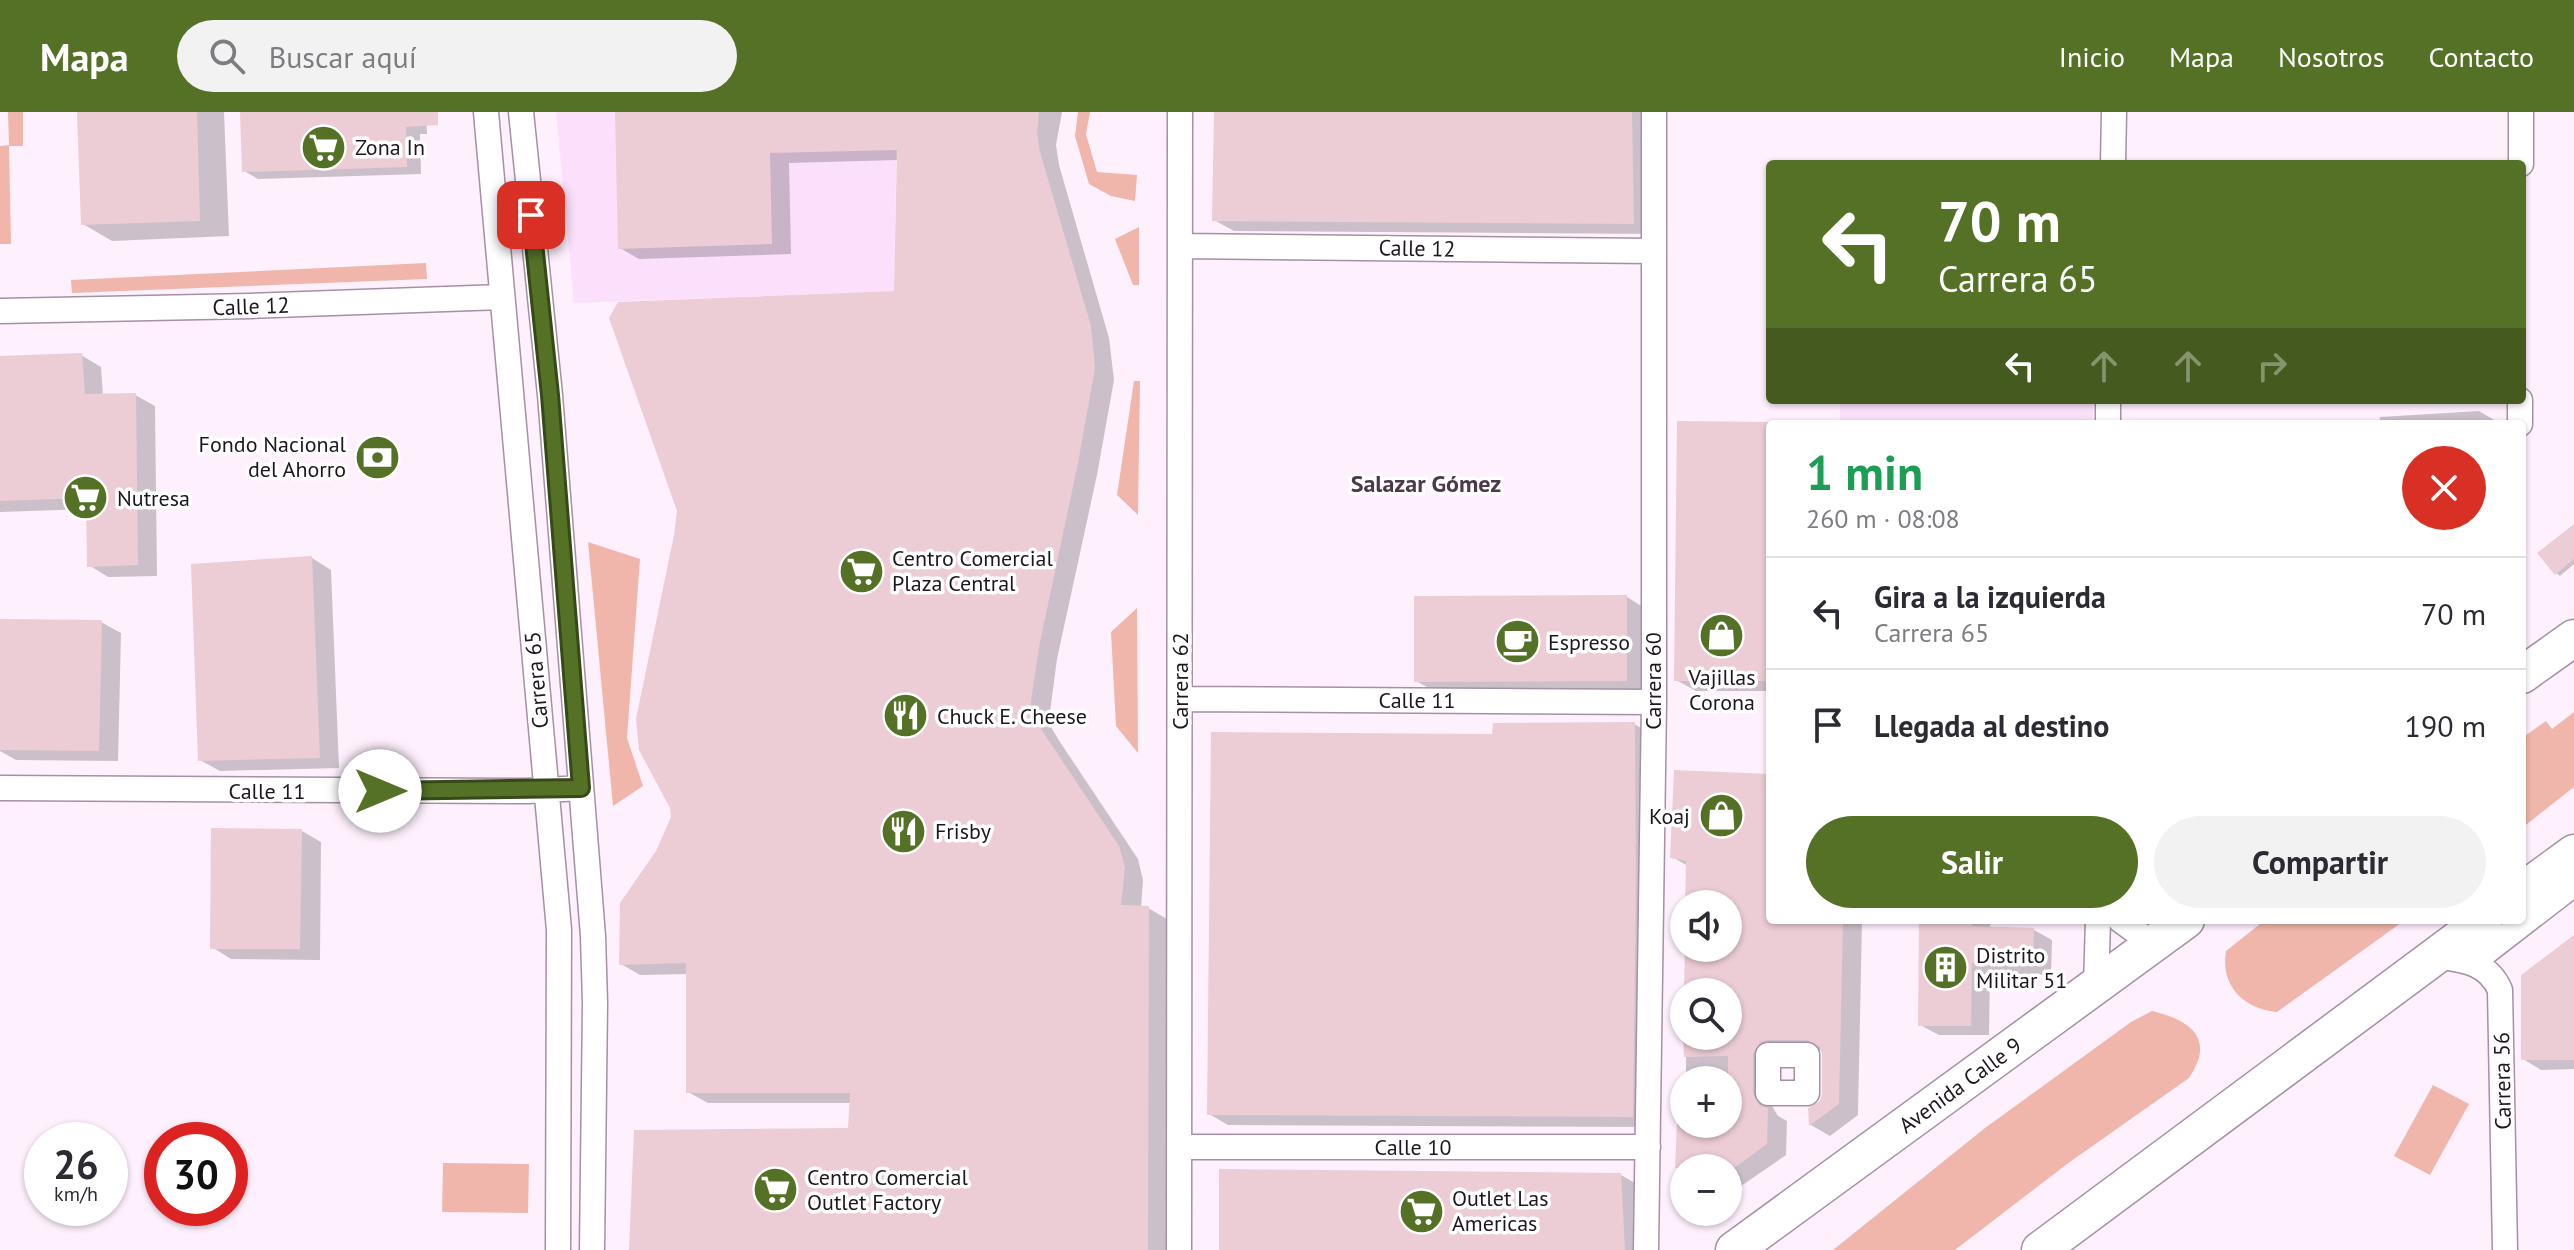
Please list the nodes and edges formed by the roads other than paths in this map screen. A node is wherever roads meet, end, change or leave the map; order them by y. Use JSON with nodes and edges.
{"nodes":[{"id":1,"x":486,"y":112,"type":"edge"},
{"id":2,"x":521,"y":112,"type":"edge"},
{"id":3,"x":1180,"y":112,"type":"edge"},
{"id":4,"x":1654,"y":112,"type":"edge"},
{"id":5,"x":2114,"y":112,"type":"edge"},
{"id":6,"x":2521,"y":112,"type":"edge"},
{"id":7,"x":2113,"y":160,"type":"edge"},
{"id":8,"x":2521,"y":160,"type":"edge"},
{"id":9,"x":1181,"y":246,"type":"junction"},
{"id":10,"x":1654,"y":251,"type":"junction"},
{"id":11,"x":502,"y":297,"type":"junction"},
{"id":12,"x":0,"y":311,"type":"edge"},
{"id":13,"x":2574,"y":638,"type":"edge"},
{"id":14,"x":2526,"y":672,"type":"edge"},
{"id":15,"x":1180,"y":699,"type":"junction"},
{"id":16,"x":1654,"y":702,"type":"junction"},
{"id":17,"x":0,"y":788,"type":"edge"},
{"id":18,"x":581,"y":788,"type":"junction"},
{"id":19,"x":545,"y":791,"type":"junction"},
{"id":20,"x":2574,"y":853,"type":"edge"},
{"id":21,"x":2574,"y":884,"type":"edge"},
{"id":22,"x":2526,"y":888,"type":"edge"},
{"id":23,"x":2526,"y":921,"type":"edge"},
{"id":24,"x":2098,"y":924,"type":"edge"},
{"id":25,"x":2126,"y":924,"type":"edge"},
{"id":26,"x":2180,"y":924,"type":"edge"},
{"id":27,"x":2479,"y":924,"type":"edge"},
{"id":28,"x":2522,"y":924,"type":"edge"},
{"id":29,"x":2153,"y":944,"type":"junction"},
{"id":30,"x":2436,"y":956,"type":"junction"},
{"id":31,"x":2473,"y":962,"type":"junction"},
{"id":32,"x":2096,"y":986,"type":"junction"},
{"id":33,"x":1179,"y":1147,"type":"junction"},
{"id":34,"x":1648,"y":1147,"type":"junction"},
{"id":35,"x":1743,"y":1245,"type":"edge"},
{"id":36,"x":558,"y":1250,"type":"edge"},
{"id":37,"x":592,"y":1250,"type":"edge"},
{"id":38,"x":1179,"y":1250,"type":"edge"},
{"id":39,"x":1646,"y":1250,"type":"edge"},
{"id":40,"x":1724,"y":1250,"type":"edge"},
{"id":41,"x":2040,"y":1250,"type":"edge"},
{"id":42,"x":2505,"y":1250,"type":"edge"}],
"edges":[{"from":1,"to":11,"type":"street","name":"Carrera 65"},
{"from":2,"to":18,"type":"street","name":"Carrera 65"},
{"from":3,"to":9,"type":"street","name":"Carrera 62"},
{"from":4,"to":10,"type":"street","name":"Carrera 60"},
{"from":5,"to":7,"type":"street"},
{"from":6,"to":8,"type":"street"},
{"from":9,"to":10,"type":"street","name":"Calle 12"},
{"from":9,"to":15,"type":"street","name":"Carrera 62"},
{"from":10,"to":16,"type":"street","name":"Carrera 60"},
{"from":11,"to":12,"type":"street","name":"Calle 12"},
{"from":11,"to":19,"type":"street","name":"Carrera 65"},
{"from":13,"to":14,"type":"highway"},
{"from":15,"to":16,"type":"street","name":"Calle 11"},
{"from":15,"to":33,"type":"street","name":"Carrera 62"},
{"from":16,"to":34,"type":"street","name":"Carrera 60"},
{"from":17,"to":19,"type":"street","name":"Calle 11"},
{"from":18,"to":19,"type":"street","name":"Calle 11"},
{"from":18,"to":37,"type":"street","name":"Carrera 65"},
{"from":19,"to":36,"type":"street","name":"Carrera 65"},
{"from":20,"to":22,"type":"highway"},
{"from":21,"to":23,"type":"street"},
{"from":24,"to":32,"type":"street"},
{"from":25,"to":29,"type":"street"},
{"from":26,"to":29,"type":"highway","name":"Avenida Calle 9"},
{"from":27,"to":30,"type":"highway"},
{"from":28,"to":31,"type":"street"},
{"from":29,"to":32,"type":"highway","name":"Avenida Calle 9"},
{"from":30,"to":31,"type":"street"},
{"from":30,"to":41,"type":"highway"},
{"from":31,"to":42,"type":"street","name":"Carrera 56"},
{"from":32,"to":35,"type":"highway","name":"Avenida Calle 9"},
{"from":33,"to":34,"type":"street","name":"Calle 10"},
{"from":33,"to":38,"type":"street","name":"Carrera 62"},
{"from":34,"to":39,"type":"street","name":"Carrera 60"},
{"from":35,"to":40,"type":"highway","name":"Avenida Calle 9"}]}
